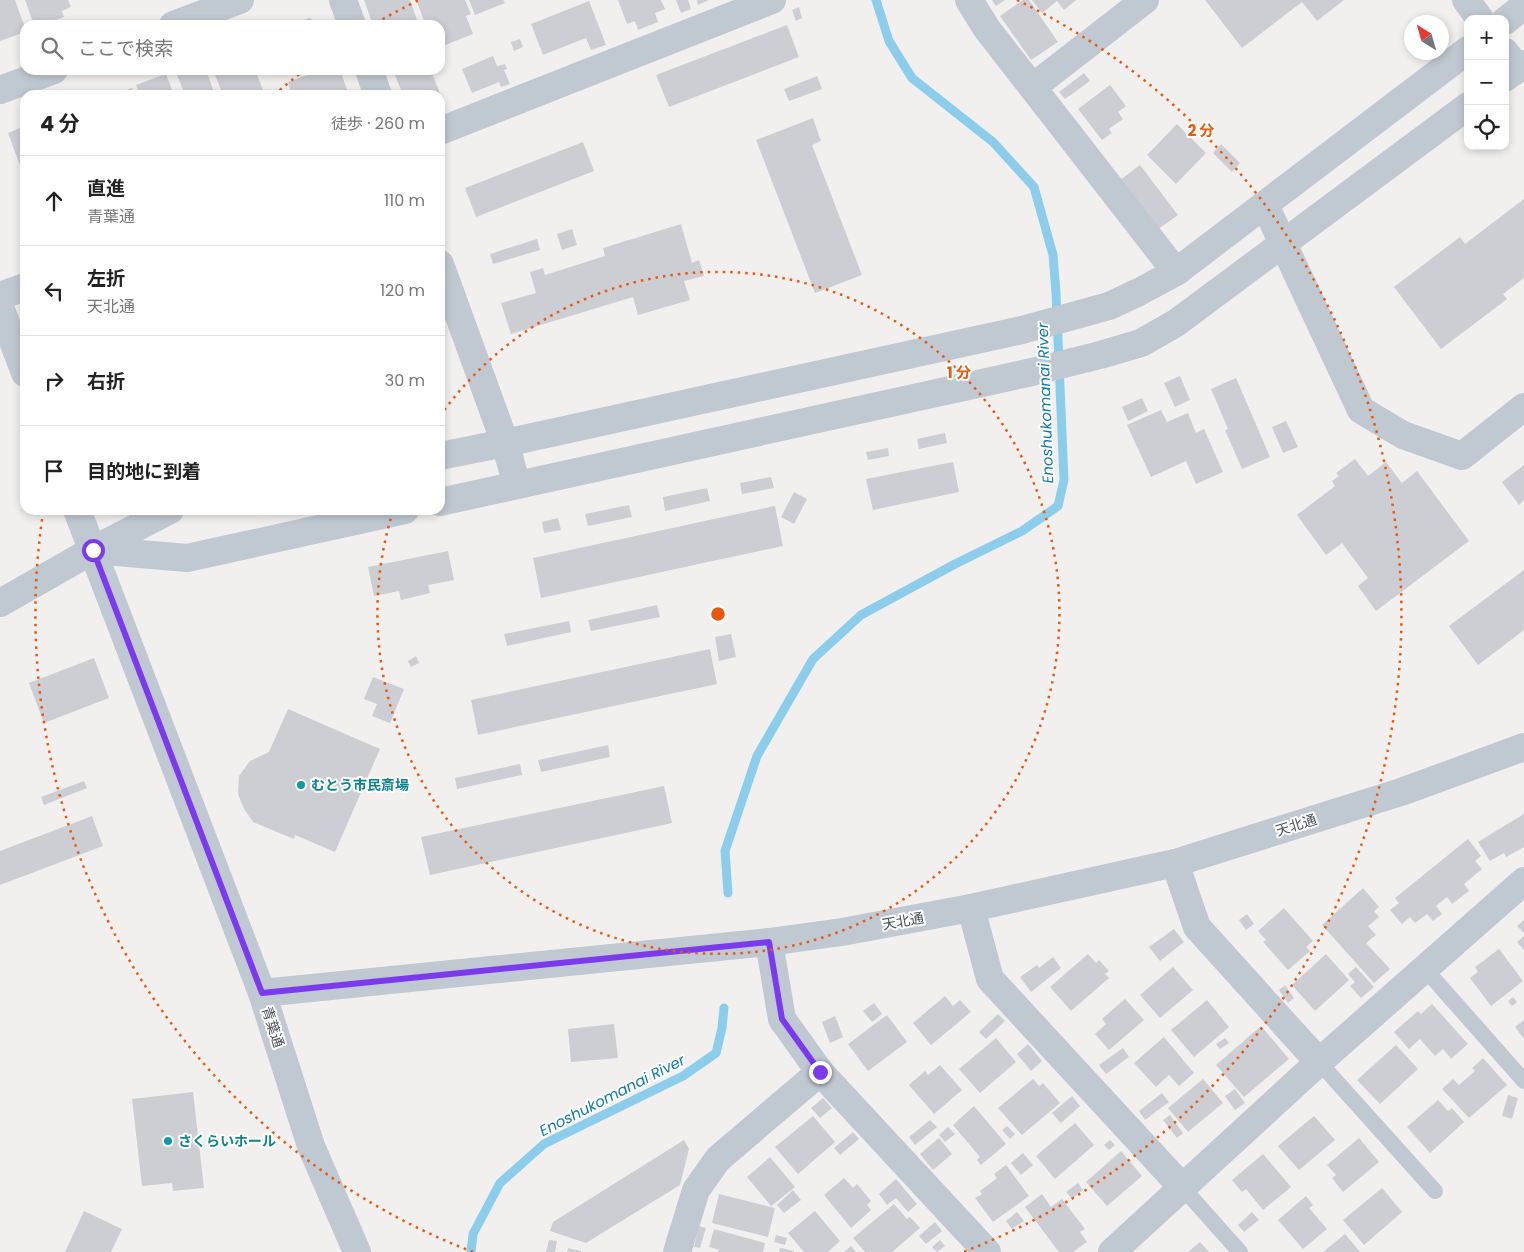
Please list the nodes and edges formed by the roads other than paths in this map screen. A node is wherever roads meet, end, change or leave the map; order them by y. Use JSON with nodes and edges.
{"nodes":[{"id":1,"x":240,"y":0,"type":"edge"},
{"id":2,"x":343,"y":0,"type":"edge"},
{"id":3,"x":772,"y":0,"type":"edge"},
{"id":4,"x":969,"y":0,"type":"edge"},
{"id":5,"x":1145,"y":0,"type":"edge"},
{"id":6,"x":1466,"y":0,"type":"edge"},
{"id":7,"x":1524,"y":6,"type":"edge"},
{"id":8,"x":1477,"y":15,"type":"edge"},
{"id":9,"x":1509,"y":18,"type":"edge"},
{"id":10,"x":186,"y":20,"type":"edge"},
{"id":11,"x":350,"y":20,"type":"edge"},
{"id":12,"x":1464,"y":53,"type":"edge"},
{"id":13,"x":40,"y":75,"type":"edge"},
{"id":14,"x":371,"y":75,"type":"edge"},
{"id":15,"x":1033,"y":87,"type":"junction"},
{"id":16,"x":0,"y":90,"type":"edge"},
{"id":17,"x":376,"y":90,"type":"edge"},
{"id":18,"x":1464,"y":109,"type":"edge"},
{"id":19,"x":445,"y":129,"type":"edge"},
{"id":20,"x":1265,"y":205,"type":"junction"},
{"id":21,"x":1283,"y":243,"type":"junction"},
{"id":22,"x":1176,"y":272,"type":"junction"},
{"id":23,"x":445,"y":278,"type":"edge"},
{"id":24,"x":20,"y":289,"type":"edge"},
{"id":25,"x":0,"y":296,"type":"edge"},
{"id":26,"x":0,"y":307,"type":"edge"},
{"id":27,"x":20,"y":360,"type":"edge"},
{"id":28,"x":1524,"y":407,"type":"edge"},
{"id":29,"x":504,"y":443,"type":"junction"},
{"id":30,"x":445,"y":455,"type":"edge"},
{"id":31,"x":516,"y":485,"type":"junction"},
{"id":32,"x":445,"y":501,"type":"edge"},
{"id":33,"x":79,"y":515,"type":"edge"},
{"id":34,"x":160,"y":515,"type":"edge"},
{"id":35,"x":382,"y":515,"type":"edge"},
{"id":36,"x":93,"y":550,"type":"junction"},
{"id":37,"x":0,"y":603,"type":"edge"},
{"id":38,"x":1524,"y":747,"type":"edge"},
{"id":39,"x":1175,"y":863,"type":"junction"},
{"id":40,"x":1524,"y":881,"type":"edge"},
{"id":41,"x":971,"y":908,"type":"junction"},
{"id":42,"x":769,"y":942,"type":"junction"},
{"id":43,"x":1425,"y":969,"type":"junction"},
{"id":44,"x":262,"y":993,"type":"junction"},
{"id":45,"x":1320,"y":1062,"type":"junction"},
{"id":46,"x":820,"y":1072,"type":"junction"},
{"id":47,"x":1524,"y":1081,"type":"edge"},
{"id":48,"x":1182,"y":1188,"type":"junction"},
{"id":49,"x":1435,"y":1191,"type":"dead end"},
{"id":50,"x":357,"y":1252,"type":"edge"},
{"id":51,"x":677,"y":1252,"type":"edge"},
{"id":52,"x":987,"y":1252,"type":"edge"},
{"id":53,"x":1112,"y":1252,"type":"edge"},
{"id":54,"x":1240,"y":1252,"type":"edge"}],
"edges":[{"from":1,"to":10,"type":"street"},
{"from":2,"to":11,"type":"street"},
{"from":3,"to":19,"type":"street"},
{"from":4,"to":15,"type":"street"},
{"from":5,"to":15,"type":"street"},
{"from":6,"to":8,"type":"street"},
{"from":7,"to":9,"type":"street"},
{"from":12,"to":20,"type":"street"},
{"from":13,"to":16,"type":"street"},
{"from":14,"to":17,"type":"street"},
{"from":15,"to":22,"type":"street"},
{"from":18,"to":21,"type":"street"},
{"from":20,"to":21,"type":"street"},
{"from":20,"to":22,"type":"street"},
{"from":21,"to":28,"type":"street"},
{"from":21,"to":31,"type":"street"},
{"from":22,"to":29,"type":"street"},
{"from":23,"to":29,"type":"street"},
{"from":24,"to":25,"type":"street"},
{"from":26,"to":27,"type":"street"},
{"from":29,"to":30,"type":"street"},
{"from":29,"to":31,"type":"street"},
{"from":31,"to":32,"type":"street"},
{"from":33,"to":36,"type":"street","name":"青葉通"},
{"from":34,"to":36,"type":"street"},
{"from":35,"to":36,"type":"street"},
{"from":36,"to":37,"type":"street"},
{"from":36,"to":44,"type":"street","name":"青葉通"},
{"from":38,"to":39,"type":"street","name":"天北通"},
{"from":39,"to":41,"type":"street","name":"天北通"},
{"from":39,"to":45,"type":"street"},
{"from":40,"to":43,"type":"street"},
{"from":41,"to":42,"type":"street","name":"天北通"},
{"from":41,"to":48,"type":"street"},
{"from":42,"to":44,"type":"street","name":"天北通"},
{"from":42,"to":46,"type":"street"},
{"from":43,"to":45,"type":"street"},
{"from":43,"to":47,"type":"lane"},
{"from":44,"to":50,"type":"street","name":"青葉通"},
{"from":45,"to":48,"type":"street"},
{"from":45,"to":49,"type":"lane"},
{"from":46,"to":51,"type":"street"},
{"from":46,"to":52,"type":"street"},
{"from":48,"to":53,"type":"street"},
{"from":48,"to":54,"type":"lane"}]}
